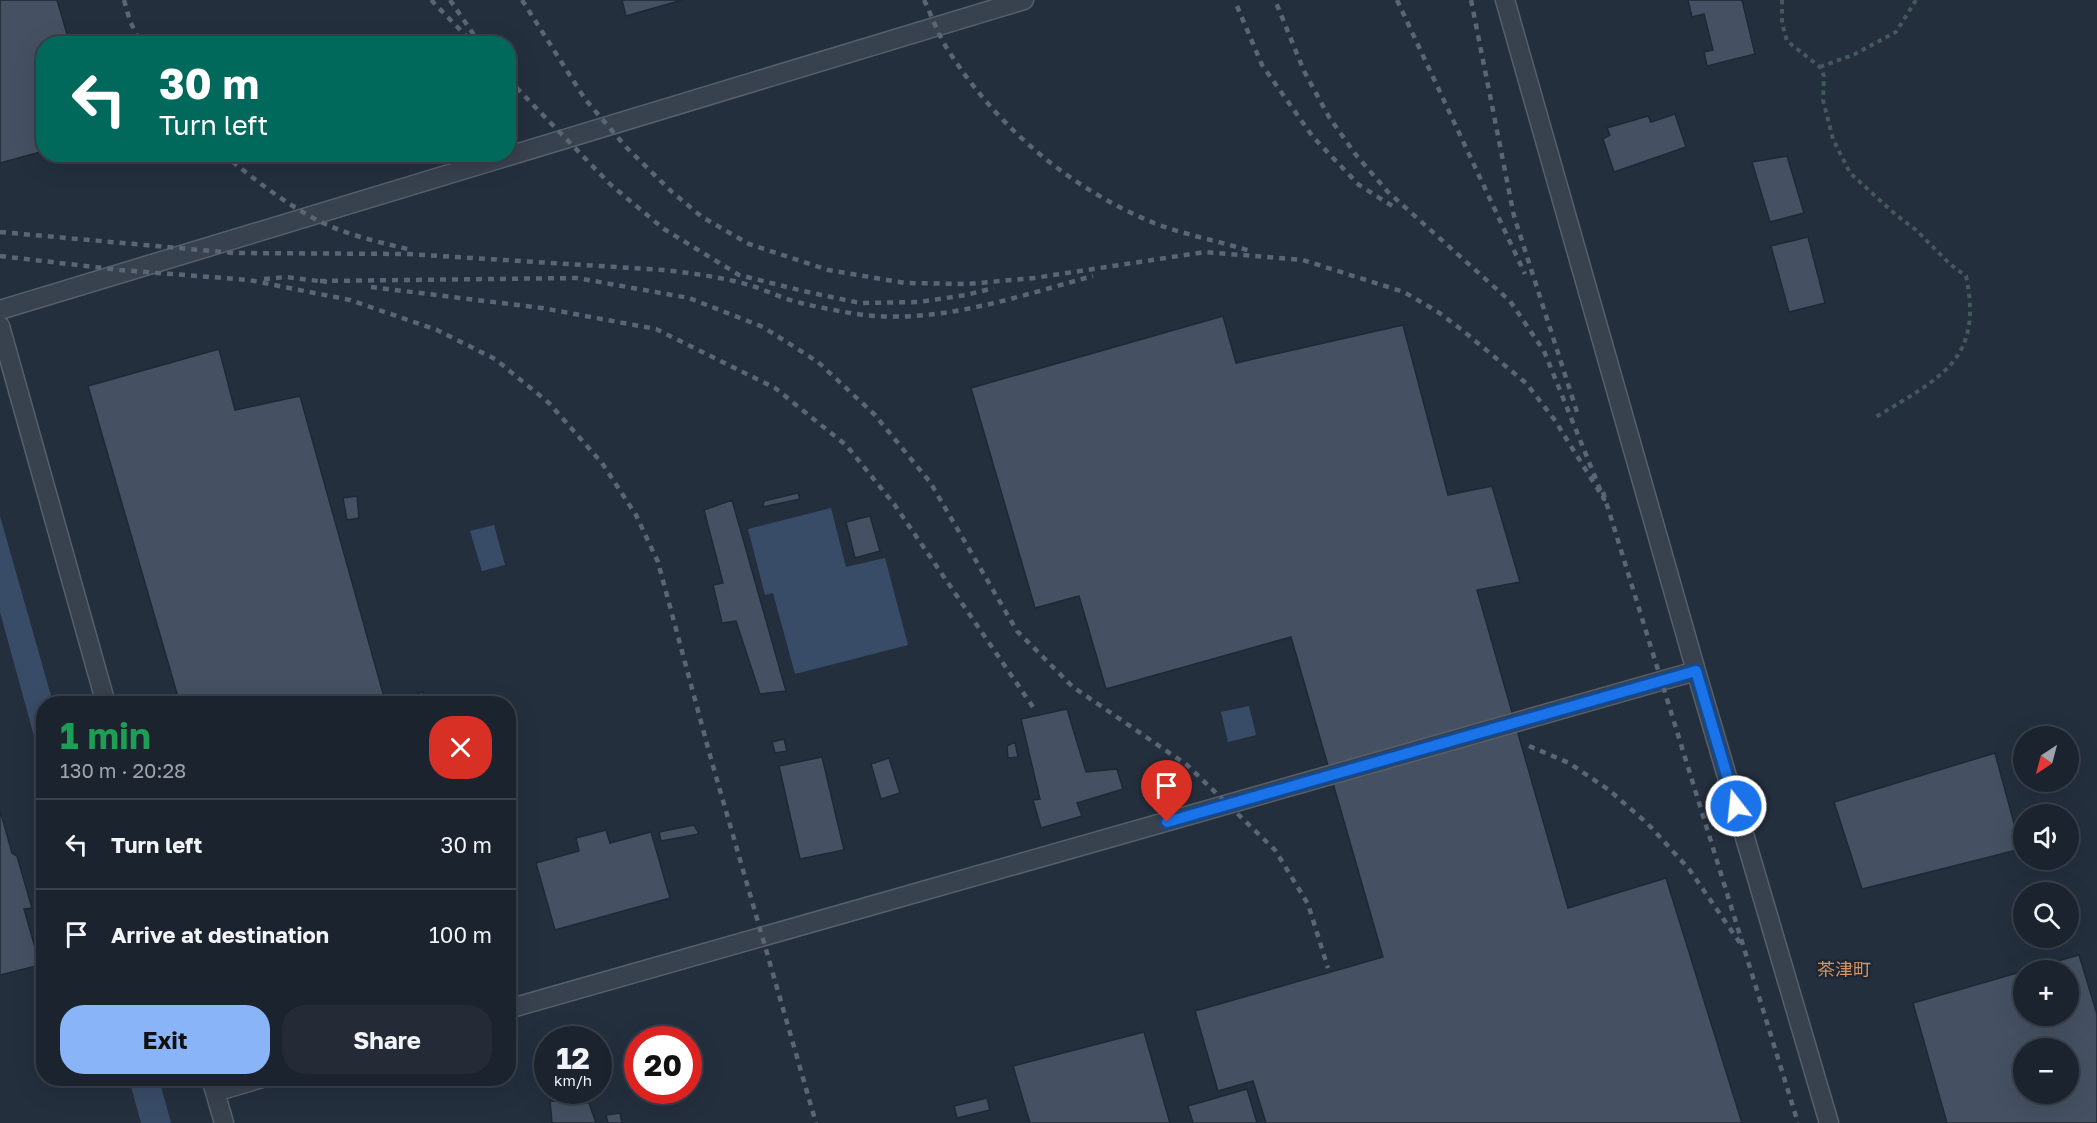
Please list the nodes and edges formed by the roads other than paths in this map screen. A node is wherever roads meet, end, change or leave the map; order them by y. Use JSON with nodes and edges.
{"nodes":[{"id":1,"x":1024,"y":0,"type":"edge"},
{"id":2,"x":1505,"y":0,"type":"edge"},
{"id":3,"x":516,"y":154,"type":"edge"},
{"id":4,"x":489,"y":162,"type":"edge"},
{"id":5,"x":0,"y":310,"type":"edge"},
{"id":6,"x":0,"y":326,"type":"edge"},
{"id":7,"x":1696,"y":671,"type":"junction"},
{"id":8,"x":104,"y":696,"type":"edge"},
{"id":9,"x":516,"y":1007,"type":"edge"},
{"id":10,"x":213,"y":1086,"type":"edge"},
{"id":11,"x":224,"y":1123,"type":"edge"},
{"id":12,"x":1829,"y":1123,"type":"edge"}],
"edges":[{"from":1,"to":3,"type":"lane"},
{"from":2,"to":7,"type":"lane"},
{"from":4,"to":5,"type":"lane"},
{"from":6,"to":8,"type":"lane"},
{"from":7,"to":9,"type":"lane"},
{"from":7,"to":12,"type":"lane"},
{"from":10,"to":11,"type":"lane"}]}
